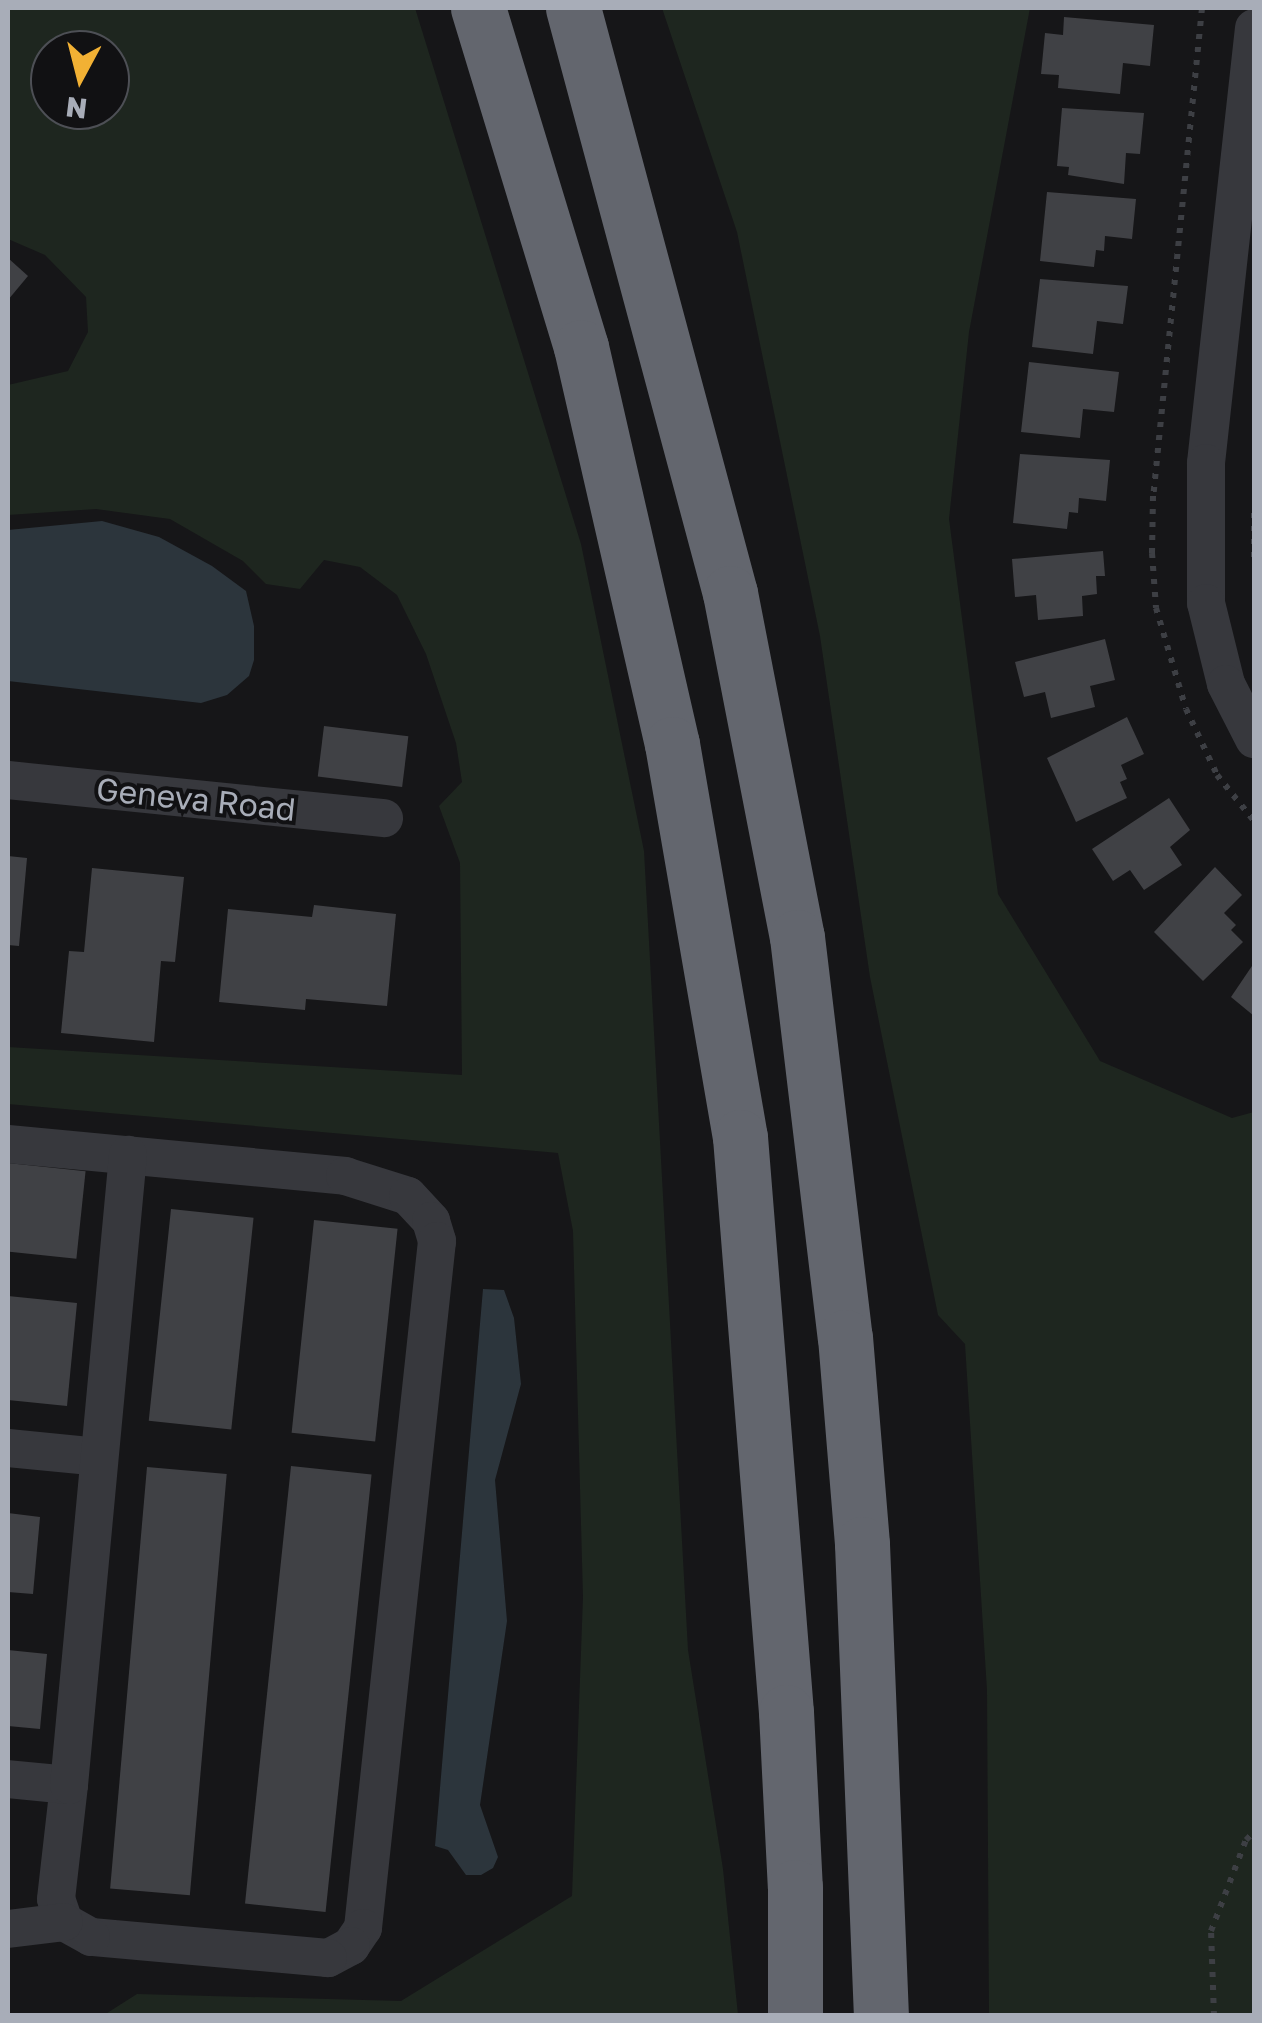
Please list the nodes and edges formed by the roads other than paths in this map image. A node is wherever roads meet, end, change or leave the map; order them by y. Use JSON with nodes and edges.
{"nodes":[{"id":1,"x":478,"y":8,"type":"edge"},
{"id":2,"x":573,"y":8,"type":"edge"},
{"id":3,"x":1254,"y":28,"type":"edge"},
{"id":4,"x":1254,"y":739,"type":"edge"},
{"id":5,"x":8,"y":780,"type":"edge"},
{"id":6,"x":384,"y":818,"type":"dead end"},
{"id":7,"x":8,"y":1144,"type":"edge"},
{"id":8,"x":128,"y":1156,"type":"junction"},
{"id":9,"x":8,"y":1448,"type":"edge"},
{"id":10,"x":100,"y":1457,"type":"junction"},
{"id":11,"x":8,"y":1779,"type":"edge"},
{"id":12,"x":69,"y":1785,"type":"junction"},
{"id":13,"x":64,"y":1922,"type":"junction"},
{"id":14,"x":8,"y":1929,"type":"edge"},
{"id":15,"x":795,"y":2016,"type":"edge"},
{"id":16,"x":881,"y":2016,"type":"edge"}],
"edges":[{"from":1,"to":15,"type":"highway"},
{"from":2,"to":16,"type":"highway"},
{"from":3,"to":4,"type":"street"},
{"from":5,"to":6,"type":"street","name":"Geneva Road"},
{"from":7,"to":8,"type":"street"},
{"from":8,"to":10,"type":"street"},
{"from":8,"to":13,"type":"street"},
{"from":9,"to":10,"type":"street"},
{"from":10,"to":12,"type":"street"},
{"from":11,"to":12,"type":"street"},
{"from":12,"to":13,"type":"street"},
{"from":13,"to":14,"type":"street"}]}
